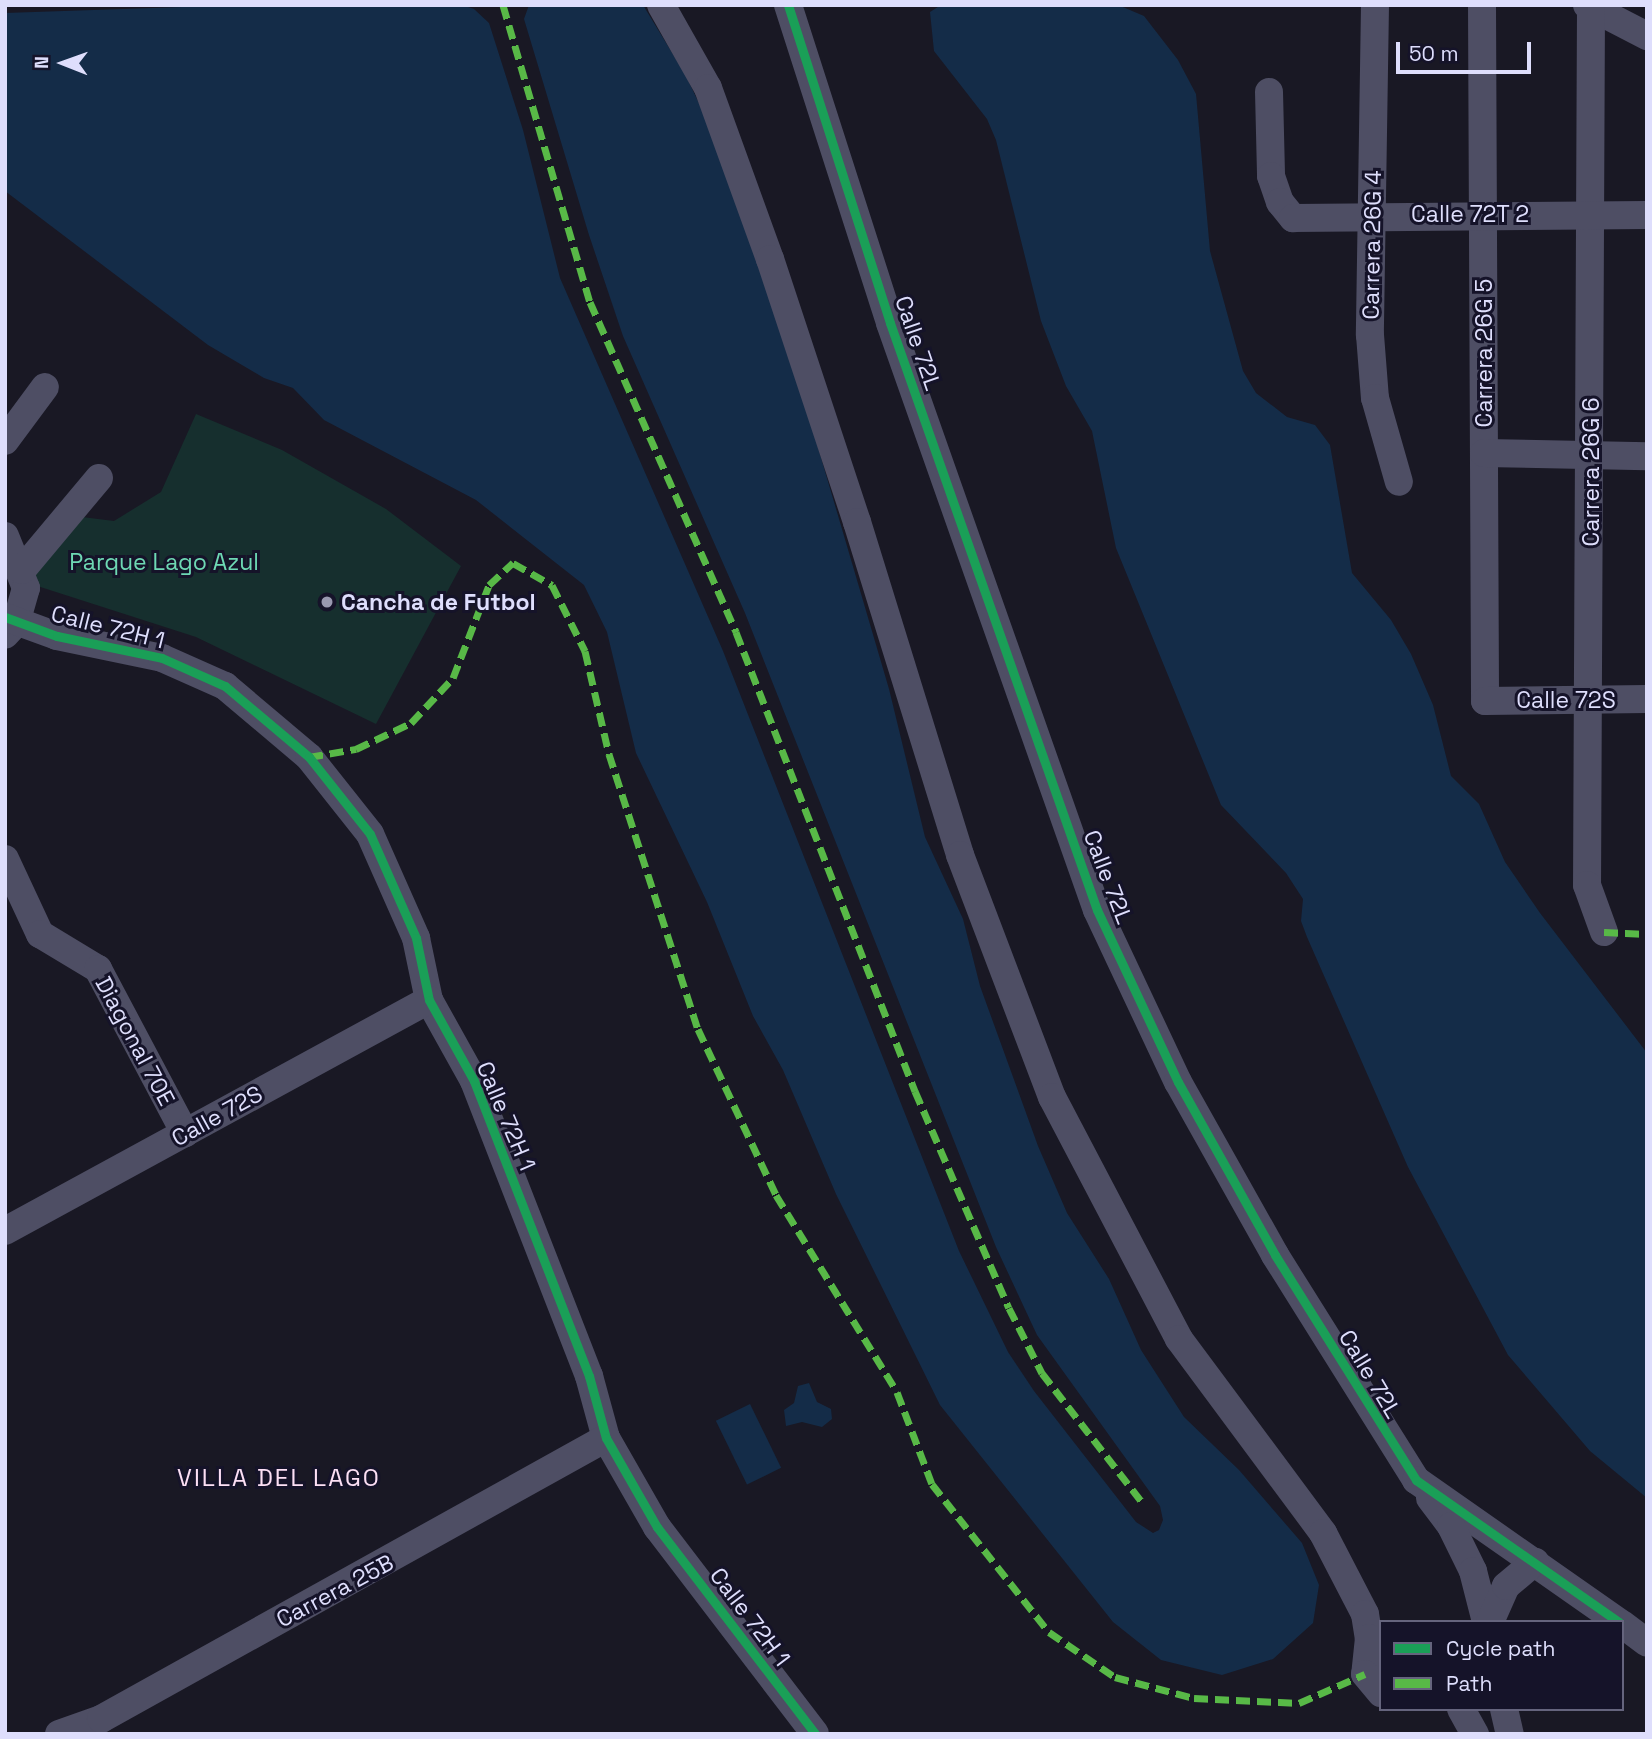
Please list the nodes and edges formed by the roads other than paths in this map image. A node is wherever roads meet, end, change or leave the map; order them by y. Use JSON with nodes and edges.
{"nodes":[{"id":1,"x":661,"y":5,"type":"edge"},
{"id":2,"x":788,"y":5,"type":"edge"},
{"id":3,"x":1375,"y":5,"type":"edge"},
{"id":4,"x":1482,"y":5,"type":"edge"},
{"id":5,"x":1589,"y":6,"type":"edge"},
{"id":6,"x":1647,"y":36,"type":"edge"},
{"id":7,"x":1269,"y":92,"type":"dead end"},
{"id":8,"x":1373,"y":214,"type":"junction"},
{"id":9,"x":1483,"y":214,"type":"junction"},
{"id":10,"x":1591,"y":215,"type":"junction"},
{"id":11,"x":1647,"y":215,"type":"edge"},
{"id":12,"x":45,"y":387,"type":"dead end"},
{"id":13,"x":5,"y":441,"type":"edge"},
{"id":14,"x":1484,"y":453,"type":"junction"},
{"id":15,"x":1591,"y":454,"type":"junction"},
{"id":16,"x":1647,"y":456,"type":"edge"},
{"id":17,"x":99,"y":478,"type":"dead end"},
{"id":18,"x":1399,"y":482,"type":"dead end"},
{"id":19,"x":13,"y":551,"type":"edge"},
{"id":20,"x":9,"y":625,"type":"edge"},
{"id":21,"x":1647,"y":699,"type":"edge"},
{"id":22,"x":1590,"y":700,"type":"junction"},
{"id":23,"x":1485,"y":701,"type":"joint"},
{"id":24,"x":5,"y":859,"type":"edge"},
{"id":25,"x":1604,"y":932,"type":"dead end"},
{"id":26,"x":429,"y":1000,"type":"junction"},
{"id":27,"x":184,"y":1133,"type":"junction"},
{"id":28,"x":5,"y":1231,"type":"edge"},
{"id":29,"x":606,"y":1438,"type":"junction"},
{"id":30,"x":1416,"y":1480,"type":"junction"},
{"id":31,"x":1535,"y":1562,"type":"junction"},
{"id":32,"x":1487,"y":1620,"type":"edge"},
{"id":33,"x":1489,"y":1620,"type":"edge"},
{"id":34,"x":1616,"y":1620,"type":"edge"},
{"id":35,"x":1624,"y":1626,"type":"edge"},
{"id":36,"x":1647,"y":1643,"type":"edge"},
{"id":37,"x":1379,"y":1691,"type":"edge"},
{"id":38,"x":1462,"y":1711,"type":"edge"},
{"id":39,"x":1504,"y":1711,"type":"edge"},
{"id":40,"x":59,"y":1734,"type":"edge"},
{"id":41,"x":816,"y":1734,"type":"edge"},
{"id":42,"x":1475,"y":1734,"type":"edge"},
{"id":43,"x":1510,"y":1734,"type":"edge"}],
"edges":[{"from":1,"to":37,"type":"street"},
{"from":2,"to":30,"type":"street","name":"Calle 72L"},
{"from":3,"to":8,"type":"street","name":"Carrera 26G 4"},
{"from":4,"to":9,"type":"street","name":"Carrera 26G 5"},
{"from":5,"to":6,"type":"street"},
{"from":5,"to":10,"type":"street","name":"Carrera 26G 6"},
{"from":7,"to":8,"type":"street","name":"Calle 72T 2"},
{"from":8,"to":9,"type":"street","name":"Calle 72T 2"},
{"from":8,"to":18,"type":"street","name":"Carrera 26G 4"},
{"from":9,"to":10,"type":"street","name":"Calle 72T 2"},
{"from":9,"to":14,"type":"street","name":"Carrera 26G 5"},
{"from":10,"to":11,"type":"street","name":"Calle 72T 2"},
{"from":10,"to":15,"type":"street","name":"Carrera 26G 6"},
{"from":12,"to":13,"type":"street"},
{"from":14,"to":15,"type":"street"},
{"from":14,"to":23,"type":"street","name":"Carrera 26G 5"},
{"from":15,"to":16,"type":"street"},
{"from":15,"to":22,"type":"street","name":"Carrera 26G 6"},
{"from":17,"to":19,"type":"street"},
{"from":19,"to":20,"type":"street"},
{"from":20,"to":26,"type":"street","name":"Calle 72H 1"},
{"from":21,"to":22,"type":"street","name":"Calle 72S"},
{"from":22,"to":23,"type":"street","name":"Calle 72S"},
{"from":22,"to":25,"type":"street","name":"Carrera 26G 6"},
{"from":24,"to":27,"type":"street","name":"Diagonal 70E"},
{"from":26,"to":27,"type":"street","name":"Calle 72S"},
{"from":26,"to":29,"type":"street","name":"Calle 72H 1"},
{"from":27,"to":28,"type":"street","name":"Calle 72S"},
{"from":29,"to":40,"type":"street","name":"Carrera 25B"},
{"from":29,"to":41,"type":"street","name":"Calle 72H 1"},
{"from":30,"to":31,"type":"street","name":"Calle 72L"},
{"from":30,"to":32,"type":"street"},
{"from":31,"to":33,"type":"street"},
{"from":31,"to":34,"type":"street","name":"Calle 72L"},
{"from":35,"to":36,"type":"street","name":"Calle 72L"},
{"from":38,"to":42,"type":"street"},
{"from":39,"to":43,"type":"street"}]}
